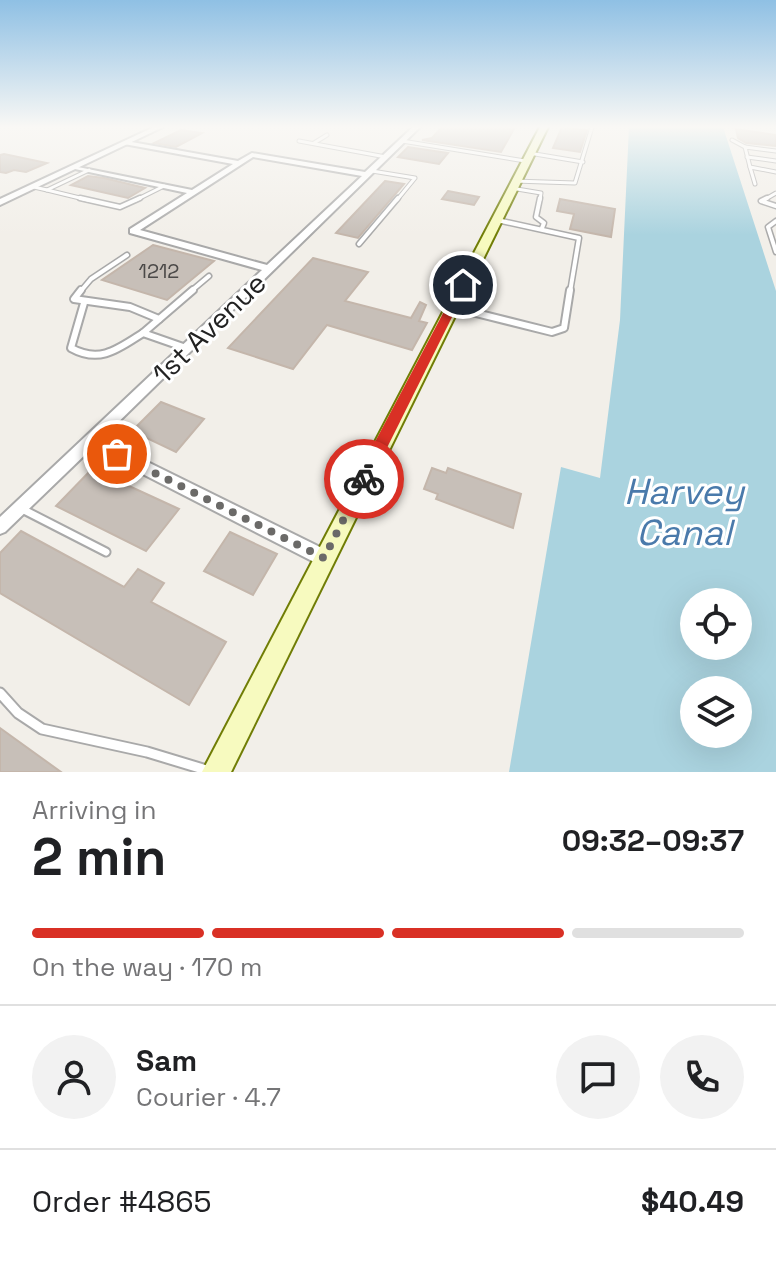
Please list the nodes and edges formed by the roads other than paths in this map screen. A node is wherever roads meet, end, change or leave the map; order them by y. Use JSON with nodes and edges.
{"nodes":[{"id":1,"x":83,"y":163,"type":"edge"},
{"id":2,"x":238,"y":163,"type":"edge"},
{"id":3,"x":305,"y":163,"type":"edge"},
{"id":4,"x":380,"y":163,"type":"edge"},
{"id":5,"x":524,"y":163,"type":"edge"},
{"id":6,"x":583,"y":163,"type":"edge"},
{"id":7,"x":749,"y":163,"type":"edge"},
{"id":8,"x":75,"y":167,"type":"junction"},
{"id":9,"x":750,"y":167,"type":"junction"},
{"id":10,"x":89,"y":170,"type":"junction"},
{"id":11,"x":776,"y":172,"type":"edge"},
{"id":12,"x":370,"y":173,"type":"junction"},
{"id":13,"x":513,"y":184,"type":"junction"},
{"id":14,"x":755,"y":184,"type":"dead end"},
{"id":15,"x":164,"y":186,"type":"junction"},
{"id":16,"x":34,"y":187,"type":"junction"},
{"id":17,"x":47,"y":190,"type":"junction"},
{"id":18,"x":190,"y":192,"type":"junction"},
{"id":19,"x":776,"y":193,"type":"edge"},
{"id":20,"x":0,"y":202,"type":"edge"},
{"id":21,"x":776,"y":206,"type":"edge"},
{"id":22,"x":497,"y":220,"type":"junction"},
{"id":23,"x":776,"y":221,"type":"edge"},
{"id":24,"x":542,"y":228,"type":"junction"},
{"id":25,"x":359,"y":244,"type":"dead end"},
{"id":26,"x":776,"y":252,"type":"edge"},
{"id":27,"x":127,"y":255,"type":"dead end"},
{"id":28,"x":270,"y":269,"type":"junction"},
{"id":29,"x":209,"y":276,"type":"dead end"},
{"id":30,"x":84,"y":303,"type":"junction"},
{"id":31,"x":452,"y":307,"type":"junction"},
{"id":32,"x":159,"y":319,"type":"junction"},
{"id":33,"x":143,"y":333,"type":"junction"},
{"id":34,"x":188,"y":349,"type":"junction"},
{"id":35,"x":91,"y":441,"type":"junction"},
{"id":36,"x":20,"y":508,"type":"junction"},
{"id":37,"x":0,"y":527,"type":"edge"},
{"id":38,"x":106,"y":552,"type":"dead end"},
{"id":39,"x":324,"y":558,"type":"junction"},
{"id":40,"x":0,"y":693,"type":"edge"},
{"id":41,"x":214,"y":772,"type":"edge"}],
"edges":[{"from":1,"to":8,"type":"street"},
{"from":2,"to":18,"type":"street"},
{"from":3,"to":12,"type":"street"},
{"from":4,"to":12,"type":"street","name":"1st Avenue"},
{"from":5,"to":13,"type":"main road"},
{"from":6,"to":13,"type":"lane"},
{"from":7,"to":9,"type":"lane"},
{"from":8,"to":10,"type":"street"},
{"from":8,"to":16,"type":"street"},
{"from":9,"to":11,"type":"lane"},
{"from":9,"to":14,"type":"lane"},
{"from":10,"to":15,"type":"street"},
{"from":10,"to":17,"type":"lane"},
{"from":12,"to":25,"type":"lane"},
{"from":12,"to":28,"type":"street","name":"1st Avenue"},
{"from":13,"to":22,"type":"main road"},
{"from":13,"to":24,"type":"lane"},
{"from":15,"to":17,"type":"lane"},
{"from":15,"to":18,"type":"street"},
{"from":16,"to":17,"type":"lane"},
{"from":16,"to":20,"type":"street"},
{"from":18,"to":28,"type":"street"},
{"from":19,"to":21,"type":"lane"},
{"from":22,"to":24,"type":"lane"},
{"from":22,"to":31,"type":"main road"},
{"from":23,"to":26,"type":"lane"},
{"from":24,"to":31,"type":"lane"},
{"from":27,"to":30,"type":"lane"},
{"from":28,"to":34,"type":"street","name":"1st Avenue"},
{"from":29,"to":32,"type":"lane"},
{"from":30,"to":32,"type":"lane"},
{"from":30,"to":33,"type":"lane"},
{"from":31,"to":39,"type":"main road"},
{"from":32,"to":33,"type":"lane"},
{"from":33,"to":34,"type":"lane"},
{"from":34,"to":35,"type":"street","name":"1st Avenue"},
{"from":35,"to":36,"type":"street","name":"1st Avenue"},
{"from":35,"to":39,"type":"street"},
{"from":36,"to":37,"type":"street","name":"1st Avenue"},
{"from":36,"to":38,"type":"lane"},
{"from":39,"to":41,"type":"main road"},
{"from":40,"to":41,"type":"lane"}]}
